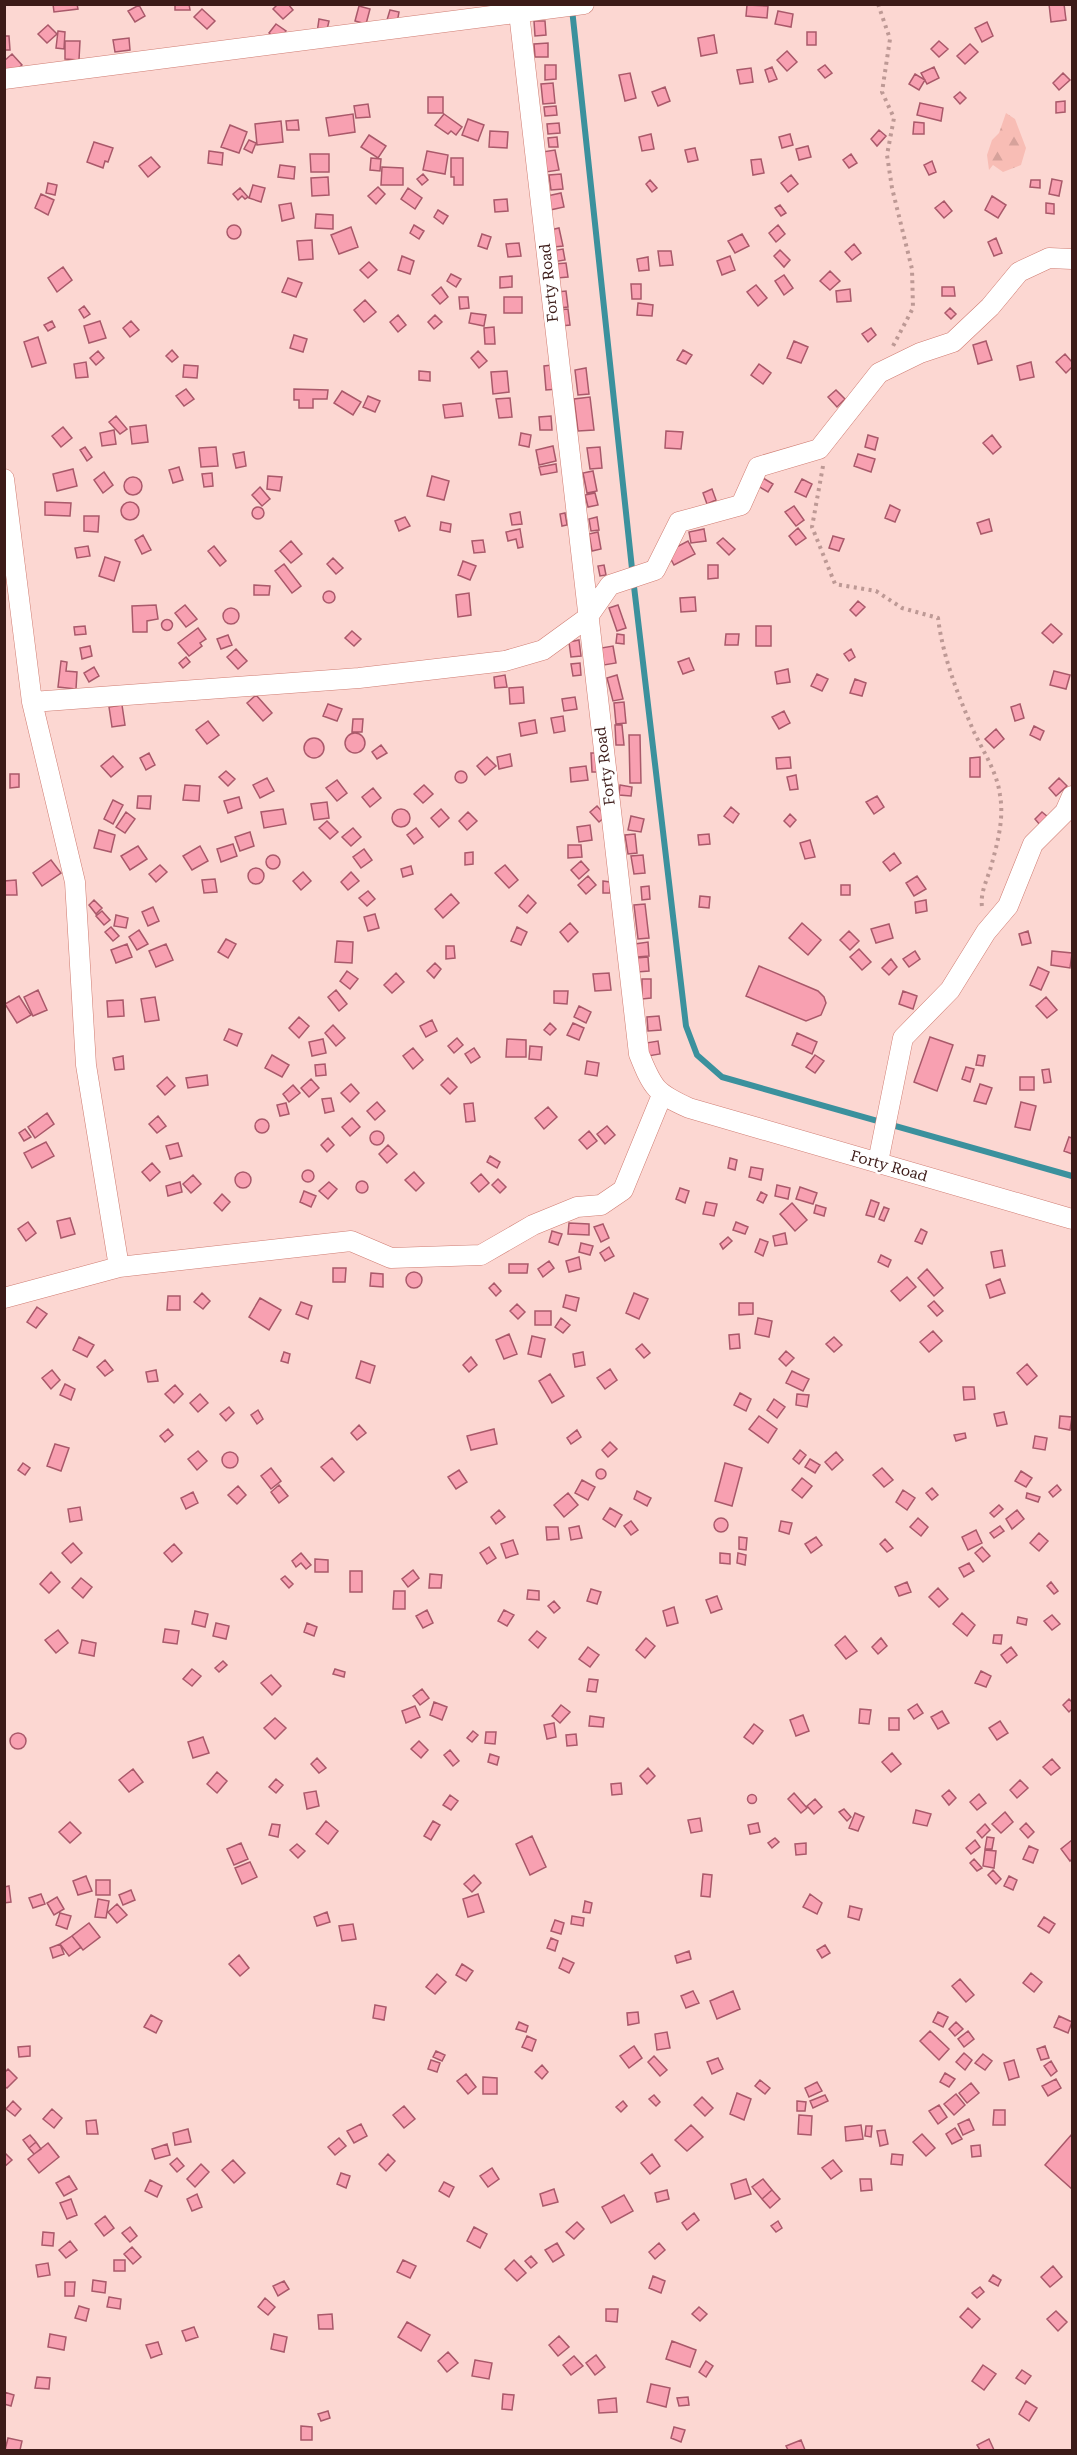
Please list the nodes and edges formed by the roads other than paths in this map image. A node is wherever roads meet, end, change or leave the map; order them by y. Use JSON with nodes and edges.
{"nodes":[{"id":1,"x":584,"y":4,"type":"edge"},
{"id":2,"x":518,"y":9,"type":"edge"},
{"id":3,"x":4,"y":80,"type":"edge"},
{"id":4,"x":1072,"y":259,"type":"edge"},
{"id":5,"x":4,"y":479,"type":"edge"},
{"id":6,"x":587,"y":618,"type":"junction"},
{"id":7,"x":32,"y":702,"type":"junction"},
{"id":8,"x":1072,"y":796,"type":"edge"},
{"id":9,"x":662,"y":1095,"type":"junction"},
{"id":10,"x":878,"y":1162,"type":"junction"},
{"id":11,"x":1072,"y":1219,"type":"edge"},
{"id":12,"x":119,"y":1268,"type":"junction"},
{"id":13,"x":4,"y":1298,"type":"edge"}],
"edges":[{"from":1,"to":2,"type":"street"},
{"from":2,"to":3,"type":"street"},
{"from":2,"to":6,"type":"street","name":"Forty Road"},
{"from":4,"to":6,"type":"street"},
{"from":5,"to":7,"type":"street"},
{"from":6,"to":7,"type":"street"},
{"from":6,"to":9,"type":"street","name":"Forty Road"},
{"from":7,"to":12,"type":"street"},
{"from":8,"to":10,"type":"street"},
{"from":9,"to":10,"type":"street","name":"Forty Road"},
{"from":9,"to":12,"type":"street"},
{"from":10,"to":11,"type":"street","name":"Forty Road"},
{"from":12,"to":13,"type":"street"}]}
